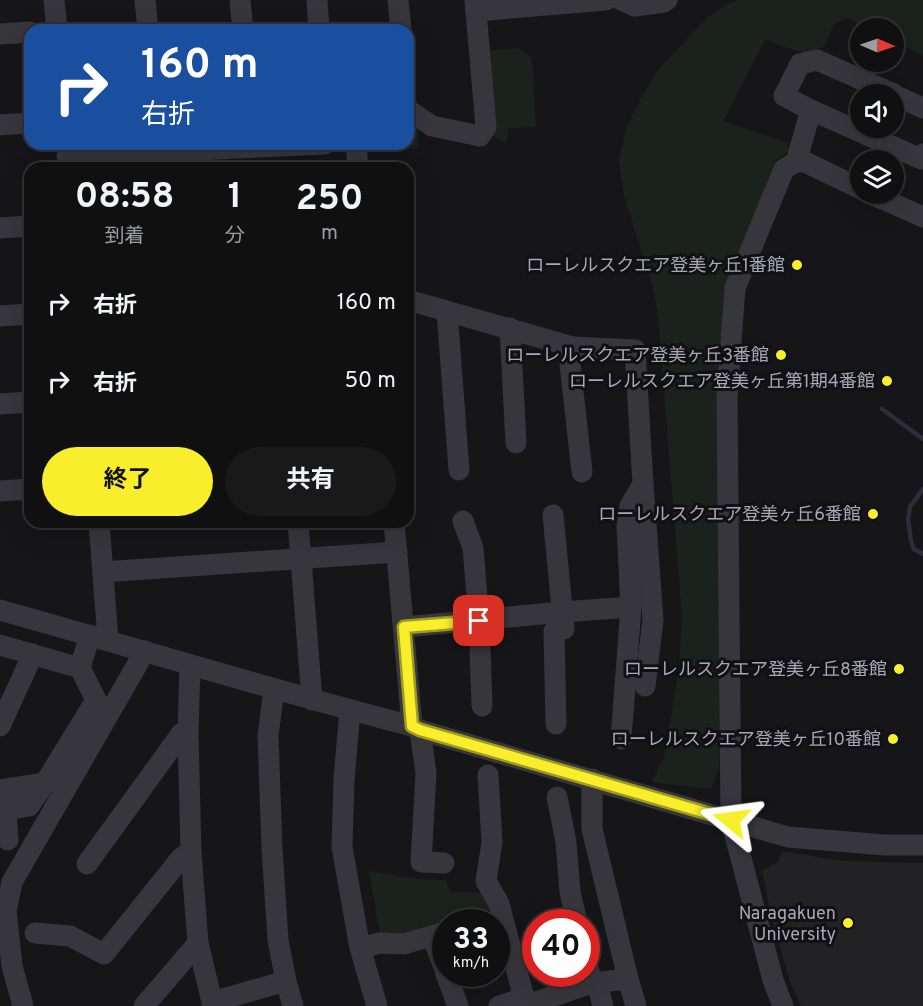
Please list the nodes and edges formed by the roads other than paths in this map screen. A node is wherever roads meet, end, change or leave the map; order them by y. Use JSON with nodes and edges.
{"nodes":[{"id":1,"x":54,"y":0,"type":"edge"},
{"id":2,"x":146,"y":0,"type":"edge"},
{"id":3,"x":240,"y":0,"type":"edge"},
{"id":4,"x":317,"y":0,"type":"edge"},
{"id":5,"x":398,"y":0,"type":"edge"},
{"id":6,"x":606,"y":0,"type":"edge"},
{"id":7,"x":621,"y":0,"type":"edge"},
{"id":8,"x":667,"y":0,"type":"edge"},
{"id":9,"x":547,"y":2,"type":"edge"},
{"id":10,"x":475,"y":5,"type":"edge"},
{"id":11,"x":56,"y":24,"type":"edge"},
{"id":12,"x":148,"y":24,"type":"edge"},
{"id":13,"x":242,"y":24,"type":"edge"},
{"id":14,"x":319,"y":24,"type":"edge"},
{"id":15,"x":400,"y":24,"type":"edge"},
{"id":16,"x":24,"y":32,"type":"edge"},
{"id":17,"x":0,"y":34,"type":"edge"},
{"id":18,"x":870,"y":84,"type":"edge"},
{"id":19,"x":904,"y":99,"type":"edge"},
{"id":20,"x":923,"y":108,"type":"edge"},
{"id":21,"x":811,"y":110,"type":"junction"},
{"id":22,"x":414,"y":114,"type":"edge"},
{"id":23,"x":24,"y":123,"type":"edge"},
{"id":24,"x":0,"y":124,"type":"edge"},
{"id":25,"x":196,"y":150,"type":"edge"},
{"id":26,"x":923,"y":154,"type":"edge"},
{"id":27,"x":67,"y":156,"type":"edge"},
{"id":28,"x":796,"y":162,"type":"junction"},
{"id":29,"x":850,"y":184,"type":"edge"},
{"id":30,"x":894,"y":204,"type":"edge"},
{"id":31,"x":923,"y":217,"type":"edge"},
{"id":32,"x":24,"y":226,"type":"edge"},
{"id":33,"x":0,"y":228,"type":"edge"},
{"id":34,"x":414,"y":302,"type":"edge"},
{"id":35,"x":447,"y":311,"type":"junction"},
{"id":36,"x":24,"y":314,"type":"edge"},
{"id":37,"x":0,"y":315,"type":"edge"},
{"id":38,"x":510,"y":328,"type":"junction"},
{"id":39,"x":573,"y":347,"type":"junction"},
{"id":40,"x":24,"y":402,"type":"edge"},
{"id":41,"x":0,"y":404,"type":"edge"},
{"id":42,"x":516,"y":443,"type":"dead end"},
{"id":43,"x":459,"y":470,"type":"dead end"},
{"id":44,"x":582,"y":472,"type":"dead end"},
{"id":45,"x":643,"y":484,"type":"junction"},
{"id":46,"x":24,"y":489,"type":"edge"},
{"id":47,"x":0,"y":491,"type":"edge"},
{"id":48,"x":553,"y":515,"type":"dead end"},
{"id":49,"x":464,"y":520,"type":"dead end"},
{"id":50,"x":99,"y":528,"type":"edge"},
{"id":51,"x":298,"y":528,"type":"edge"},
{"id":52,"x":395,"y":528,"type":"edge"},
{"id":53,"x":397,"y":552,"type":"junction"},
{"id":54,"x":301,"y":558,"type":"junction"},
{"id":55,"x":103,"y":572,"type":"junction"},
{"id":56,"x":631,"y":608,"type":"junction"},
{"id":57,"x":0,"y":610,"type":"edge"},
{"id":58,"x":562,"y":612,"type":"junction"},
{"id":59,"x":479,"y":621,"type":"junction"},
{"id":60,"x":404,"y":627,"type":"junction"},
{"id":61,"x":99,"y":638,"type":"junction"},
{"id":62,"x":0,"y":645,"type":"edge"},
{"id":63,"x":145,"y":651,"type":"junction"},
{"id":64,"x":33,"y":654,"type":"junction"},
{"id":65,"x":190,"y":665,"type":"junction"},
{"id":66,"x":80,"y":668,"type":"junction"},
{"id":67,"x":645,"y":686,"type":"dead end"},
{"id":68,"x":274,"y":689,"type":"junction"},
{"id":69,"x":312,"y":700,"type":"junction"},
{"id":70,"x":482,"y":706,"type":"dead end"},
{"id":71,"x":350,"y":710,"type":"junction"},
{"id":72,"x":556,"y":724,"type":"dead end"},
{"id":73,"x":0,"y":726,"type":"edge"},
{"id":74,"x":416,"y":728,"type":"junction"},
{"id":75,"x":188,"y":733,"type":"junction"},
{"id":76,"x":621,"y":739,"type":"dead end"},
{"id":77,"x":488,"y":775,"type":"dead end"},
{"id":78,"x":592,"y":779,"type":"junction"},
{"id":79,"x":556,"y":797,"type":"dead end"},
{"id":80,"x":2,"y":798,"type":"edge"},
{"id":81,"x":731,"y":820,"type":"junction"},
{"id":82,"x":923,"y":845,"type":"edge"},
{"id":83,"x":4,"y":847,"type":"edge"},
{"id":84,"x":190,"y":852,"type":"junction"},
{"id":85,"x":24,"y":858,"type":"junction"},
{"id":86,"x":444,"y":863,"type":"dead end"},
{"id":87,"x":87,"y":864,"type":"dead end"},
{"id":88,"x":497,"y":909,"type":"edge"},
{"id":89,"x":575,"y":909,"type":"edge"},
{"id":90,"x":35,"y":935,"type":"dead end"},
{"id":91,"x":432,"y":936,"type":"edge"},
{"id":92,"x":198,"y":943,"type":"junction"},
{"id":93,"x":360,"y":948,"type":"junction"},
{"id":94,"x":510,"y":956,"type":"edge"},
{"id":95,"x":628,"y":979,"type":"junction"},
{"id":96,"x":286,"y":981,"type":"junction"},
{"id":97,"x":600,"y":982,"type":"edge"},
{"id":98,"x":451,"y":987,"type":"edge"},
{"id":99,"x":581,"y":987,"type":"edge"},
{"id":100,"x":596,"y":987,"type":"edge"},
{"id":101,"x":530,"y":1002,"type":"edge"},
{"id":102,"x":213,"y":1004,"type":"edge"},
{"id":103,"x":23,"y":1006,"type":"edge"},
{"id":104,"x":144,"y":1006,"type":"edge"},
{"id":105,"x":293,"y":1006,"type":"edge"},
{"id":106,"x":376,"y":1006,"type":"edge"},
{"id":107,"x":458,"y":1006,"type":"edge"},
{"id":108,"x":499,"y":1006,"type":"edge"},
{"id":109,"x":603,"y":1006,"type":"edge"},
{"id":110,"x":636,"y":1006,"type":"edge"},
{"id":111,"x":783,"y":1006,"type":"edge"}],
"edges":[{"from":1,"to":11,"type":"street"},
{"from":2,"to":12,"type":"street"},
{"from":3,"to":13,"type":"street"},
{"from":4,"to":14,"type":"street"},
{"from":5,"to":15,"type":"street"},
{"from":6,"to":9,"type":"street"},
{"from":7,"to":8,"type":"street"},
{"from":9,"to":10,"type":"street"},
{"from":10,"to":22,"type":"street"},
{"from":16,"to":17,"type":"street"},
{"from":18,"to":21,"type":"street"},
{"from":19,"to":20,"type":"street"},
{"from":21,"to":26,"type":"street"},
{"from":21,"to":28,"type":"street"},
{"from":23,"to":24,"type":"street"},
{"from":25,"to":27,"type":"street"},
{"from":28,"to":29,"type":"street"},
{"from":28,"to":81,"type":"street"},
{"from":30,"to":31,"type":"street"},
{"from":32,"to":33,"type":"street"},
{"from":34,"to":35,"type":"street"},
{"from":35,"to":38,"type":"street"},
{"from":35,"to":43,"type":"street"},
{"from":36,"to":37,"type":"street"},
{"from":38,"to":39,"type":"street"},
{"from":38,"to":42,"type":"street"},
{"from":39,"to":44,"type":"street"},
{"from":39,"to":45,"type":"street"},
{"from":40,"to":41,"type":"street"},
{"from":45,"to":56,"type":"street"},
{"from":45,"to":67,"type":"street"},
{"from":46,"to":47,"type":"street"},
{"from":48,"to":58,"type":"street"},
{"from":49,"to":59,"type":"street"},
{"from":50,"to":55,"type":"street"},
{"from":51,"to":54,"type":"street"},
{"from":52,"to":53,"type":"street"},
{"from":53,"to":54,"type":"street"},
{"from":53,"to":60,"type":"street"},
{"from":54,"to":55,"type":"street"},
{"from":54,"to":69,"type":"street"},
{"from":55,"to":61,"type":"street"},
{"from":56,"to":58,"type":"street"},
{"from":56,"to":76,"type":"street"},
{"from":57,"to":61,"type":"street"},
{"from":58,"to":59,"type":"street"},
{"from":58,"to":72,"type":"street"},
{"from":59,"to":60,"type":"street"},
{"from":59,"to":70,"type":"street"},
{"from":60,"to":74,"type":"street"},
{"from":61,"to":63,"type":"street"},
{"from":61,"to":66,"type":"street"},
{"from":62,"to":64,"type":"street"},
{"from":63,"to":65,"type":"street"},
{"from":63,"to":85,"type":"street"},
{"from":64,"to":66,"type":"street"},
{"from":64,"to":73,"type":"street"},
{"from":65,"to":68,"type":"street"},
{"from":65,"to":75,"type":"street"},
{"from":66,"to":80,"type":"street"},
{"from":68,"to":69,"type":"street"},
{"from":68,"to":96,"type":"street"},
{"from":69,"to":71,"type":"street"},
{"from":71,"to":74,"type":"street"},
{"from":71,"to":93,"type":"street"},
{"from":74,"to":78,"type":"street"},
{"from":74,"to":86,"type":"street"},
{"from":75,"to":84,"type":"street"},
{"from":75,"to":87,"type":"street"},
{"from":77,"to":88,"type":"street"},
{"from":78,"to":81,"type":"street"},
{"from":78,"to":95,"type":"street"},
{"from":79,"to":89,"type":"street"},
{"from":80,"to":83,"type":"street"},
{"from":81,"to":82,"type":"street"},
{"from":81,"to":111,"type":"street"},
{"from":83,"to":85,"type":"street"},
{"from":84,"to":90,"type":"street"},
{"from":84,"to":92,"type":"street"},
{"from":85,"to":103,"type":"street"},
{"from":91,"to":93,"type":"street"},
{"from":92,"to":102,"type":"street"},
{"from":92,"to":104,"type":"street"},
{"from":93,"to":106,"type":"street"},
{"from":94,"to":101,"type":"street"},
{"from":95,"to":97,"type":"street"},
{"from":95,"to":110,"type":"street"},
{"from":96,"to":102,"type":"street"},
{"from":96,"to":105,"type":"street"},
{"from":98,"to":107,"type":"street"},
{"from":99,"to":101,"type":"street"},
{"from":100,"to":109,"type":"street"},
{"from":101,"to":108,"type":"street"}]}
